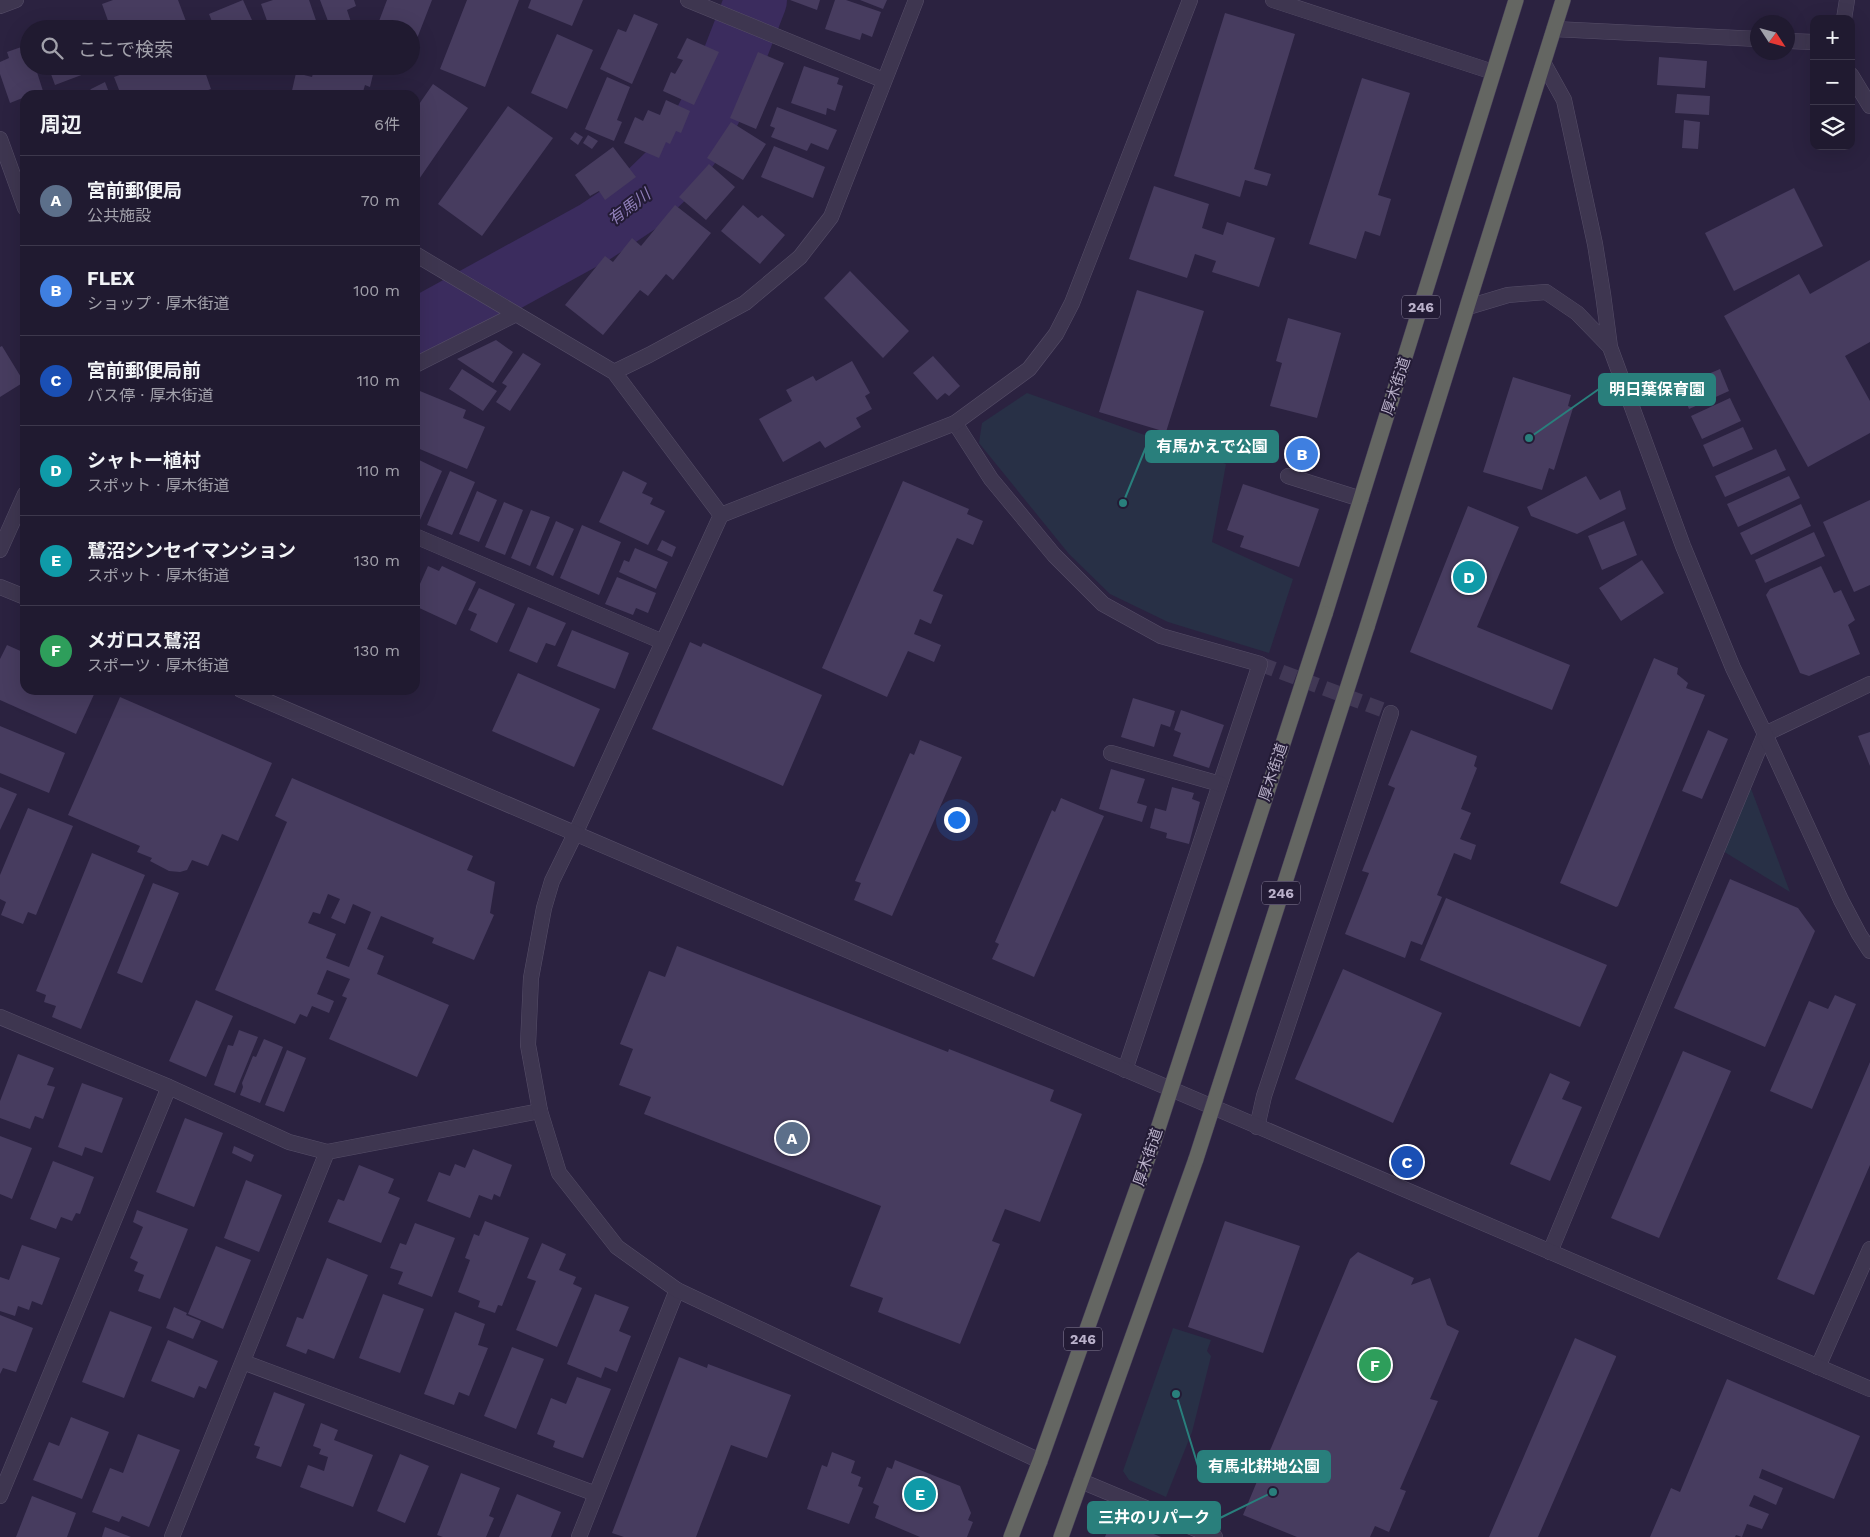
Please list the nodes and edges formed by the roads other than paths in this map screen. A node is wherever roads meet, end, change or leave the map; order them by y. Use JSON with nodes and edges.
{"nodes":[{"id":1,"x":16,"y":0,"type":"edge"},
{"id":2,"x":688,"y":0,"type":"edge"},
{"id":3,"x":916,"y":0,"type":"edge"},
{"id":4,"x":1190,"y":0,"type":"edge"},
{"id":5,"x":1273,"y":0,"type":"edge"},
{"id":6,"x":1516,"y":0,"type":"edge"},
{"id":7,"x":1564,"y":0,"type":"edge"},
{"id":8,"x":1847,"y":0,"type":"edge"},
{"id":9,"x":0,"y":6,"type":"edge"},
{"id":10,"x":1845,"y":15,"type":"edge"},
{"id":11,"x":1554,"y":29,"type":"junction"},
{"id":12,"x":1750,"y":39,"type":"edge"},
{"id":13,"x":1795,"y":41,"type":"edge"},
{"id":14,"x":1810,"y":42,"type":"edge"},
{"id":15,"x":1544,"y":64,"type":"junction"},
{"id":16,"x":1493,"y":72,"type":"junction"},
{"id":17,"x":883,"y":80,"type":"junction"},
{"id":18,"x":1855,"y":82,"type":"edge"},
{"id":19,"x":1870,"y":106,"type":"edge"},
{"id":20,"x":0,"y":139,"type":"edge"},
{"id":21,"x":20,"y":194,"type":"edge"},
{"id":22,"x":420,"y":257,"type":"edge"},
{"id":23,"x":1468,"y":307,"type":"junction"},
{"id":24,"x":515,"y":313,"type":"junction"},
{"id":25,"x":1610,"y":347,"type":"junction"},
{"id":26,"x":420,"y":363,"type":"edge"},
{"id":27,"x":614,"y":372,"type":"junction"},
{"id":28,"x":955,"y":423,"type":"junction"},
{"id":29,"x":1288,"y":476,"type":"dead end"},
{"id":30,"x":1361,"y":499,"type":"junction"},
{"id":31,"x":20,"y":505,"type":"edge"},
{"id":32,"x":721,"y":515,"type":"junction"},
{"id":33,"x":420,"y":538,"type":"edge"},
{"id":34,"x":0,"y":550,"type":"edge"},
{"id":35,"x":0,"y":587,"type":"edge"},
{"id":36,"x":20,"y":595,"type":"edge"},
{"id":37,"x":663,"y":642,"type":"junction"},
{"id":38,"x":1870,"y":684,"type":"edge"},
{"id":39,"x":253,"y":695,"type":"edge"},
{"id":40,"x":1391,"y":713,"type":"dead end"},
{"id":41,"x":1765,"y":734,"type":"junction"},
{"id":42,"x":1110,"y":753,"type":"dead end"},
{"id":43,"x":1220,"y":784,"type":"junction"},
{"id":44,"x":574,"y":834,"type":"junction"},
{"id":45,"x":1870,"y":951,"type":"edge"},
{"id":46,"x":0,"y":1016,"type":"edge"},
{"id":47,"x":1125,"y":1070,"type":"junction"},
{"id":48,"x":169,"y":1087,"type":"junction"},
{"id":49,"x":540,"y":1110,"type":"junction"},
{"id":50,"x":1257,"y":1127,"type":"junction"},
{"id":51,"x":327,"y":1152,"type":"junction"},
{"id":52,"x":1870,"y":1249,"type":"edge"},
{"id":53,"x":1550,"y":1252,"type":"junction"},
{"id":54,"x":677,"y":1290,"type":"junction"},
{"id":55,"x":243,"y":1362,"type":"junction"},
{"id":56,"x":1818,"y":1367,"type":"junction"},
{"id":57,"x":1870,"y":1389,"type":"edge"},
{"id":58,"x":1040,"y":1461,"type":"junction"},
{"id":59,"x":1081,"y":1481,"type":"junction"},
{"id":60,"x":596,"y":1494,"type":"junction"},
{"id":61,"x":0,"y":1496,"type":"edge"},
{"id":62,"x":172,"y":1537,"type":"edge"},
{"id":63,"x":579,"y":1537,"type":"edge"},
{"id":64,"x":1011,"y":1537,"type":"edge"},
{"id":65,"x":1061,"y":1537,"type":"edge"},
{"id":66,"x":1215,"y":1537,"type":"edge"}],
"edges":[{"from":1,"to":9,"type":"street"},
{"from":2,"to":17,"type":"street"},
{"from":3,"to":17,"type":"street"},
{"from":4,"to":28,"type":"street"},
{"from":5,"to":16,"type":"street"},
{"from":6,"to":16,"type":"highway","name":"厚木街道","number":"246"},
{"from":7,"to":11,"type":"highway","number":"246"},
{"from":8,"to":10,"type":"street"},
{"from":11,"to":12,"type":"street"},
{"from":11,"to":15,"type":"highway","number":"246"},
{"from":13,"to":14,"type":"street"},
{"from":15,"to":23,"type":"highway","number":"246"},
{"from":15,"to":25,"type":"street"},
{"from":16,"to":30,"type":"highway","name":"厚木街道","number":"246"},
{"from":17,"to":27,"type":"street"},
{"from":18,"to":19,"type":"street"},
{"from":20,"to":21,"type":"street"},
{"from":22,"to":24,"type":"street"},
{"from":23,"to":25,"type":"street"},
{"from":23,"to":59,"type":"highway","number":"246","bridge":true},
{"from":24,"to":26,"type":"street"},
{"from":24,"to":27,"type":"street"},
{"from":25,"to":41,"type":"street"},
{"from":27,"to":32,"type":"street"},
{"from":28,"to":32,"type":"street"},
{"from":28,"to":43,"type":"street"},
{"from":29,"to":30,"type":"street"},
{"from":30,"to":58,"type":"highway","name":"厚木街道","number":"246","bridge":true},
{"from":31,"to":34,"type":"street"},
{"from":32,"to":37,"type":"street"},
{"from":33,"to":37,"type":"street"},
{"from":35,"to":36,"type":"street"},
{"from":37,"to":44,"type":"street"},
{"from":38,"to":41,"type":"street"},
{"from":39,"to":44,"type":"street"},
{"from":40,"to":50,"type":"street"},
{"from":41,"to":45,"type":"street"},
{"from":41,"to":53,"type":"street"},
{"from":42,"to":43,"type":"street"},
{"from":43,"to":47,"type":"street"},
{"from":44,"to":47,"type":"street"},
{"from":44,"to":49,"type":"street"},
{"from":46,"to":48,"type":"street"},
{"from":47,"to":50,"type":"street"},
{"from":48,"to":51,"type":"street"},
{"from":48,"to":61,"type":"street"},
{"from":49,"to":51,"type":"street"},
{"from":49,"to":54,"type":"street"},
{"from":50,"to":53,"type":"street"},
{"from":51,"to":55,"type":"street"},
{"from":52,"to":56,"type":"street"},
{"from":53,"to":56,"type":"street"},
{"from":54,"to":58,"type":"street"},
{"from":54,"to":60,"type":"street"},
{"from":55,"to":60,"type":"street"},
{"from":55,"to":62,"type":"street"},
{"from":56,"to":57,"type":"street"},
{"from":58,"to":64,"type":"highway","name":"厚木街道","number":"246"},
{"from":59,"to":65,"type":"highway","number":"246"},
{"from":59,"to":66,"type":"street"},
{"from":60,"to":63,"type":"street"}]}
